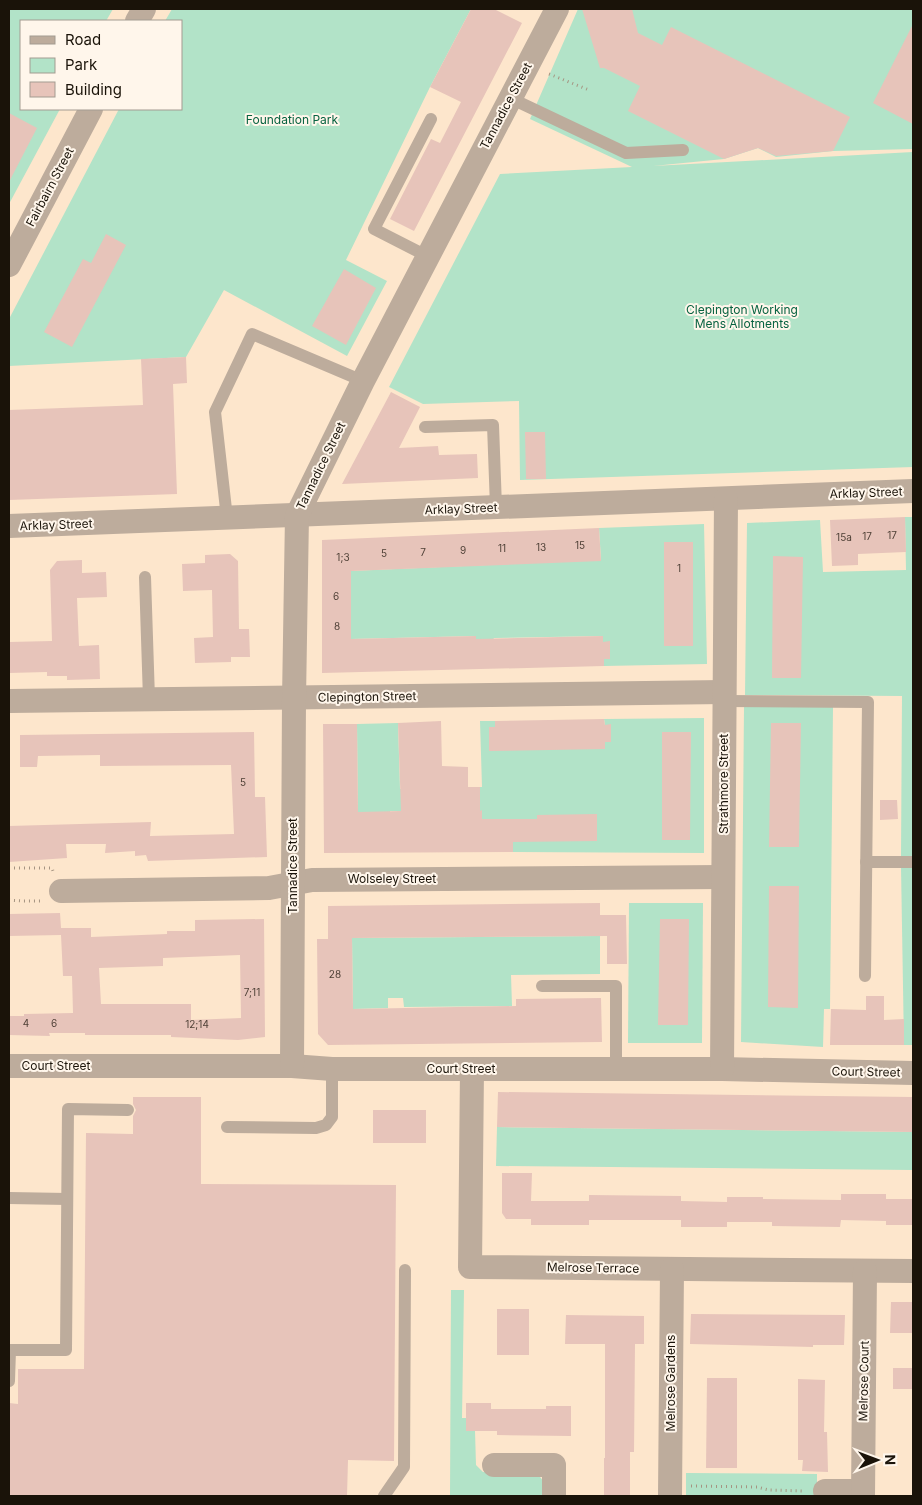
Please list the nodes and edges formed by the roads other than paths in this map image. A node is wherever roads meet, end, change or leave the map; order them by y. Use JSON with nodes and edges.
{"nodes":[{"id":1,"x":144,"y":9,"type":"edge"},
{"id":2,"x":555,"y":9,"type":"edge"},
{"id":3,"x":138,"y":20,"type":"edge"},
{"id":4,"x":510,"y":98,"type":"junction"},
{"id":5,"x":90,"y":110,"type":"edge"},
{"id":6,"x":431,"y":119,"type":"dead end"},
{"id":7,"x":683,"y":150,"type":"dead end"},
{"id":8,"x":428,"y":256,"type":"junction"},
{"id":9,"x":9,"y":265,"type":"edge"},
{"id":10,"x":363,"y":381,"type":"junction"},
{"id":11,"x":425,"y":427,"type":"dead end"},
{"id":12,"x":913,"y":491,"type":"edge"},
{"id":13,"x":726,"y":498,"type":"junction"},
{"id":14,"x":496,"y":508,"type":"junction"},
{"id":15,"x":297,"y":515,"type":"junction"},
{"id":16,"x":227,"y":518,"type":"junction"},
{"id":17,"x":9,"y":526,"type":"edge"},
{"id":18,"x":145,"y":576,"type":"dead end"},
{"id":19,"x":724,"y":696,"type":"junction"},
{"id":20,"x":149,"y":699,"type":"junction"},
{"id":21,"x":294,"y":699,"type":"junction"},
{"id":22,"x":9,"y":702,"type":"edge"},
{"id":23,"x":866,"y":862,"type":"junction"},
{"id":24,"x":913,"y":862,"type":"edge"},
{"id":25,"x":723,"y":877,"type":"junction"},
{"id":26,"x":293,"y":883,"type":"junction"},
{"id":27,"x":62,"y":891,"type":"road end"},
{"id":28,"x":865,"y":976,"type":"dead end"},
{"id":29,"x":542,"y":986,"type":"dead end"},
{"id":30,"x":9,"y":1066,"type":"edge"},
{"id":31,"x":292,"y":1066,"type":"junction"},
{"id":32,"x":332,"y":1069,"type":"junction"},
{"id":33,"x":472,"y":1069,"type":"junction"},
{"id":34,"x":616,"y":1069,"type":"junction"},
{"id":35,"x":722,"y":1069,"type":"junction"},
{"id":36,"x":913,"y":1073,"type":"edge"},
{"id":37,"x":128,"y":1110,"type":"dead end"},
{"id":38,"x":227,"y":1127,"type":"dead end"},
{"id":39,"x":9,"y":1198,"type":"edge"},
{"id":40,"x":67,"y":1199,"type":"junction"},
{"id":41,"x":672,"y":1269,"type":"junction"},
{"id":42,"x":405,"y":1270,"type":"dead end"},
{"id":43,"x":865,"y":1271,"type":"junction"},
{"id":44,"x":913,"y":1272,"type":"edge"},
{"id":45,"x":9,"y":1381,"type":"edge"},
{"id":46,"x":494,"y":1464,"type":"dead end"},
{"id":47,"x":670,"y":1491,"type":"edge"},
{"id":48,"x":825,"y":1491,"type":"road end"},
{"id":49,"x":863,"y":1494,"type":"edge"},
{"id":50,"x":384,"y":1496,"type":"edge"},
{"id":51,"x":554,"y":1496,"type":"edge"}],
"edges":[{"from":1,"to":3,"type":"street"},
{"from":2,"to":4,"type":"street","name":"Tannadice Street"},
{"from":4,"to":7,"type":"lane"},
{"from":4,"to":8,"type":"street","name":"Tannadice Street"},
{"from":5,"to":9,"type":"street","name":"Fairbairn Street"},
{"from":6,"to":8,"type":"lane"},
{"from":8,"to":10,"type":"street","name":"Tannadice Street"},
{"from":10,"to":15,"type":"street","name":"Tannadice Street"},
{"from":10,"to":16,"type":"lane"},
{"from":11,"to":14,"type":"lane"},
{"from":12,"to":13,"type":"street","name":"Arklay Street"},
{"from":13,"to":14,"type":"street","name":"Arklay Street"},
{"from":13,"to":19,"type":"street","name":"Strathmore Street"},
{"from":14,"to":15,"type":"street","name":"Arklay Street"},
{"from":15,"to":16,"type":"street","name":"Arklay Street"},
{"from":15,"to":21,"type":"street","name":"Tannadice Street"},
{"from":16,"to":17,"type":"street","name":"Arklay Street"},
{"from":18,"to":20,"type":"lane"},
{"from":19,"to":21,"type":"street","name":"Clepington Street"},
{"from":19,"to":23,"type":"lane"},
{"from":19,"to":25,"type":"street","name":"Strathmore Street"},
{"from":20,"to":21,"type":"street","name":"Clepington Street"},
{"from":20,"to":22,"type":"street","name":"Clepington Street"},
{"from":21,"to":26,"type":"street","name":"Tannadice Street"},
{"from":23,"to":24,"type":"lane"},
{"from":23,"to":28,"type":"lane"},
{"from":25,"to":26,"type":"street","name":"Wolseley Street"},
{"from":25,"to":35,"type":"street","name":"Strathmore Street"},
{"from":26,"to":27,"type":"street","name":"Wolseley Street"},
{"from":26,"to":31,"type":"street","name":"Tannadice Street"},
{"from":29,"to":34,"type":"lane"},
{"from":30,"to":31,"type":"street","name":"Court Street"},
{"from":31,"to":32,"type":"street","name":"Court Street"},
{"from":32,"to":33,"type":"street","name":"Court Street"},
{"from":32,"to":38,"type":"lane"},
{"from":33,"to":34,"type":"street","name":"Court Street"},
{"from":33,"to":41,"type":"street","name":"Melrose Terrace"},
{"from":34,"to":35,"type":"street","name":"Court Street"},
{"from":35,"to":36,"type":"street","name":"Court Street"},
{"from":37,"to":40,"type":"lane"},
{"from":39,"to":40,"type":"lane"},
{"from":40,"to":45,"type":"lane"},
{"from":41,"to":43,"type":"street","name":"Melrose Terrace"},
{"from":41,"to":47,"type":"street","name":"Melrose Gardens"},
{"from":42,"to":50,"type":"lane"},
{"from":43,"to":44,"type":"street","name":"Melrose Terrace"},
{"from":43,"to":49,"type":"street","name":"Melrose Court"},
{"from":46,"to":51,"type":"street"},
{"from":48,"to":49,"type":"street","name":"Melrose Court"}]}
